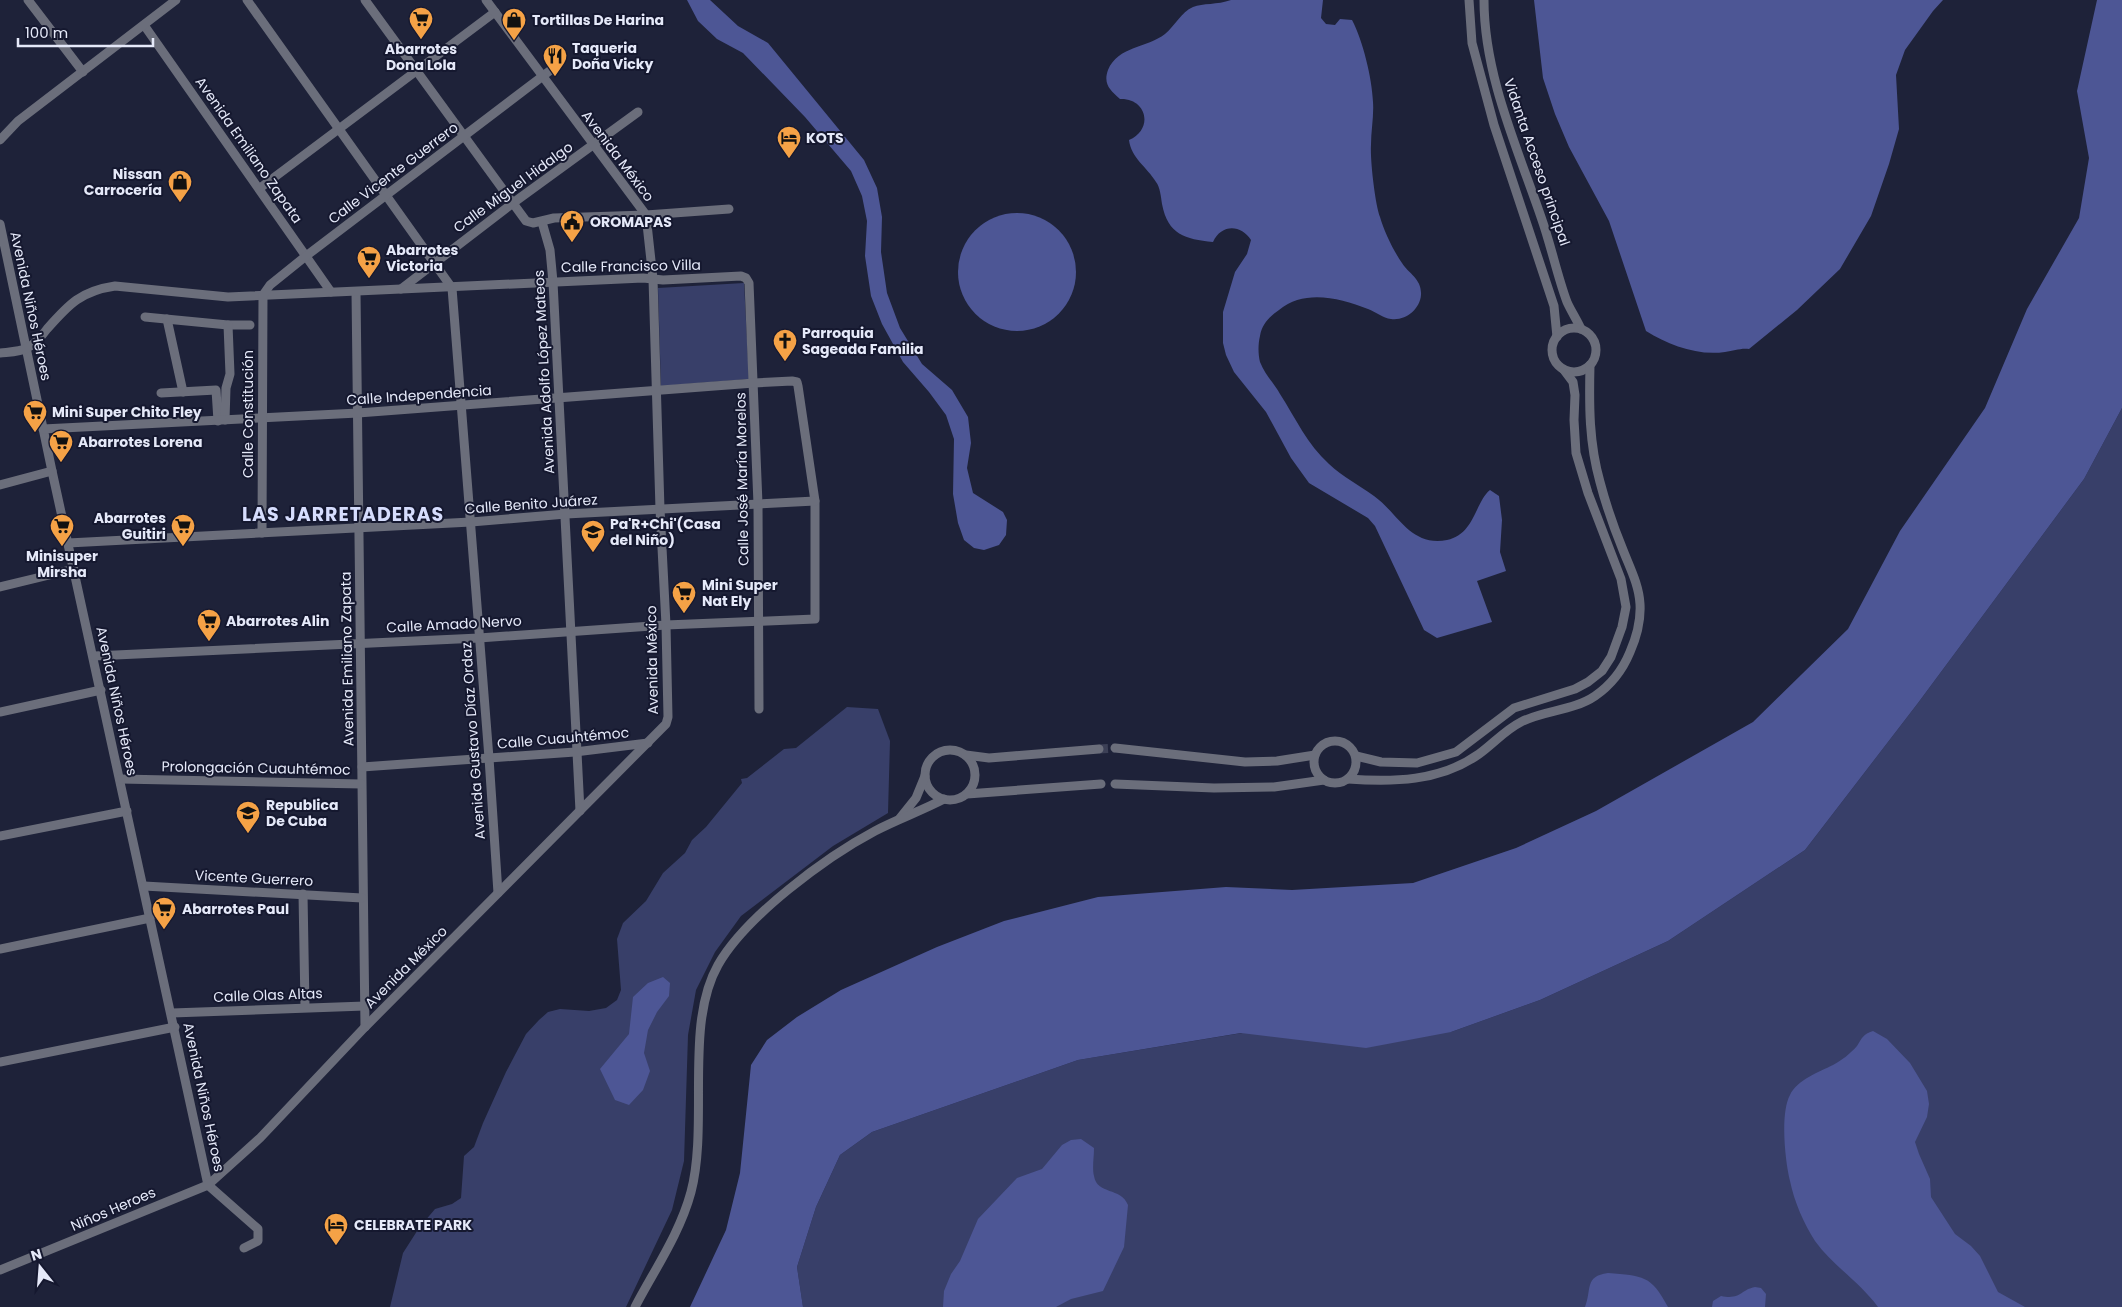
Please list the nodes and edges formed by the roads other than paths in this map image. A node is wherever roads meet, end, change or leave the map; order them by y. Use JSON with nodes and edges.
{"nodes":[{"id":1,"x":28,"y":0,"type":"edge"},
{"id":2,"x":176,"y":0,"type":"edge"},
{"id":3,"x":247,"y":0,"type":"edge"},
{"id":4,"x":365,"y":0,"type":"edge"},
{"id":5,"x":486,"y":0,"type":"edge"},
{"id":6,"x":1469,"y":0,"type":"edge"},
{"id":7,"x":1484,"y":0,"type":"edge"},
{"id":8,"x":495,"y":12,"type":"junction"},
{"id":9,"x":144,"y":25,"type":"junction"},
{"id":10,"x":560,"y":63,"type":"dead end"},
{"id":11,"x":416,"y":70,"type":"junction"},
{"id":12,"x":83,"y":72,"type":"junction"},
{"id":13,"x":542,"y":77,"type":"junction"},
{"id":14,"x":638,"y":112,"type":"dead end"},
{"id":15,"x":339,"y":128,"type":"junction"},
{"id":16,"x":464,"y":137,"type":"junction"},
{"id":17,"x":0,"y":140,"type":"edge"},
{"id":18,"x":593,"y":145,"type":"junction"},
{"id":19,"x":260,"y":188,"type":"junction"},
{"id":20,"x":387,"y":194,"type":"junction"},
{"id":21,"x":513,"y":203,"type":"junction"},
{"id":22,"x":729,"y":209,"type":"dead end"},
{"id":23,"x":646,"y":215,"type":"junction"},
{"id":24,"x":542,"y":222,"type":"junction"},
{"id":25,"x":0,"y":224,"type":"edge"},
{"id":26,"x":2,"y":239,"type":"edge"},
{"id":27,"x":306,"y":256,"type":"junction"},
{"id":28,"x":434,"y":263,"type":"junction"},
{"id":29,"x":746,"y":278,"type":"joint"},
{"id":30,"x":653,"y":279,"type":"junction"},
{"id":31,"x":553,"y":282,"type":"junction"},
{"id":32,"x":452,"y":288,"type":"junction"},
{"id":33,"x":401,"y":289,"type":"junction"},
{"id":34,"x":332,"y":292,"type":"junction"},
{"id":35,"x":356,"y":292,"type":"junction"},
{"id":36,"x":263,"y":295,"type":"junction"},
{"id":37,"x":145,"y":317,"type":"dead end"},
{"id":38,"x":166,"y":319,"type":"junction"},
{"id":39,"x":228,"y":325,"type":"junction"},
{"id":40,"x":250,"y":325,"type":"dead end"},
{"id":41,"x":1581,"y":329,"type":"junction"},
{"id":42,"x":1557,"y":337,"type":"junction"},
{"id":43,"x":27,"y":348,"type":"junction"},
{"id":44,"x":0,"y":353,"type":"edge"},
{"id":45,"x":1590,"y":366,"type":"junction"},
{"id":46,"x":1564,"y":370,"type":"junction"},
{"id":47,"x":754,"y":383,"type":"junction"},
{"id":48,"x":182,"y":392,"type":"junction"},
{"id":49,"x":656,"y":392,"type":"junction"},
{"id":50,"x":161,"y":393,"type":"dead end"},
{"id":51,"x":559,"y":399,"type":"junction"},
{"id":52,"x":462,"y":406,"type":"junction"},
{"id":53,"x":358,"y":413,"type":"junction"},
{"id":54,"x":262,"y":418,"type":"junction"},
{"id":55,"x":222,"y":420,"type":"junction"},
{"id":56,"x":43,"y":429,"type":"junction"},
{"id":57,"x":52,"y":471,"type":"junction"},
{"id":58,"x":0,"y":485,"type":"edge"},
{"id":59,"x":815,"y":501,"type":"junction"},
{"id":60,"x":758,"y":504,"type":"junction"},
{"id":61,"x":660,"y":509,"type":"junction"},
{"id":62,"x":566,"y":514,"type":"junction"},
{"id":63,"x":471,"y":522,"type":"junction"},
{"id":64,"x":359,"y":528,"type":"junction"},
{"id":65,"x":262,"y":533,"type":"junction"},
{"id":66,"x":68,"y":543,"type":"junction"},
{"id":67,"x":74,"y":569,"type":"junction"},
{"id":68,"x":0,"y":587,"type":"edge"},
{"id":69,"x":758,"y":622,"type":"junction"},
{"id":70,"x":666,"y":625,"type":"junction"},
{"id":71,"x":572,"y":631,"type":"junction"},
{"id":72,"x":479,"y":638,"type":"junction"},
{"id":73,"x":360,"y":643,"type":"junction"},
{"id":74,"x":94,"y":656,"type":"junction"},
{"id":75,"x":101,"y":690,"type":"junction"},
{"id":76,"x":759,"y":710,"type":"dead end"},
{"id":77,"x":0,"y":712,"type":"edge"},
{"id":78,"x":648,"y":744,"type":"junction"},
{"id":79,"x":1114,"y":748,"type":"tunnel mouth"},
{"id":80,"x":1099,"y":749,"type":"tunnel mouth"},
{"id":81,"x":576,"y":752,"type":"junction"},
{"id":82,"x":966,"y":755,"type":"junction"},
{"id":83,"x":1315,"y":755,"type":"junction"},
{"id":84,"x":1356,"y":756,"type":"junction"},
{"id":85,"x":489,"y":758,"type":"junction"},
{"id":86,"x":362,"y":766,"type":"junction"},
{"id":87,"x":925,"y":776,"type":"junction"},
{"id":88,"x":120,"y":779,"type":"junction"},
{"id":89,"x":1348,"y":779,"type":"junction"},
{"id":90,"x":1324,"y":780,"type":"junction"},
{"id":91,"x":361,"y":784,"type":"junction"},
{"id":92,"x":1101,"y":784,"type":"dead end"},
{"id":93,"x":1116,"y":784,"type":"dead end"},
{"id":94,"x":967,"y":794,"type":"junction"},
{"id":95,"x":944,"y":799,"type":"junction"},
{"id":96,"x":127,"y":811,"type":"junction"},
{"id":97,"x":580,"y":812,"type":"junction"},
{"id":98,"x":900,"y":818,"type":"junction"},
{"id":99,"x":0,"y":836,"type":"edge"},
{"id":100,"x":144,"y":886,"type":"junction"},
{"id":101,"x":498,"y":893,"type":"junction"},
{"id":102,"x":303,"y":894,"type":"junction"},
{"id":103,"x":362,"y":898,"type":"junction"},
{"id":104,"x":150,"y":918,"type":"junction"},
{"id":105,"x":0,"y":949,"type":"edge"},
{"id":106,"x":365,"y":1006,"type":"junction"},
{"id":107,"x":305,"y":1008,"type":"junction"},
{"id":108,"x":172,"y":1013,"type":"junction"},
{"id":109,"x":365,"y":1026,"type":"junction"},
{"id":110,"x":175,"y":1028,"type":"junction"},
{"id":111,"x":0,"y":1062,"type":"edge"},
{"id":112,"x":208,"y":1185,"type":"junction"},
{"id":113,"x":244,"y":1248,"type":"dead end"},
{"id":114,"x":0,"y":1270,"type":"edge"},
{"id":115,"x":635,"y":1307,"type":"edge"}],
"edges":[{"from":1,"to":12,"type":"street"},
{"from":2,"to":9,"type":"street"},
{"from":3,"to":15,"type":"street"},
{"from":4,"to":11,"type":"street"},
{"from":5,"to":8,"type":"street","name":"Avenida México"},
{"from":6,"to":42,"type":"street"},
{"from":7,"to":41,"type":"street","name":"Vidanta Acceso principal"},
{"from":8,"to":11,"type":"street"},
{"from":8,"to":13,"type":"street","name":"Avenida México"},
{"from":9,"to":12,"type":"street"},
{"from":9,"to":19,"type":"street","name":"Avenida Emiliano Zapata"},
{"from":10,"to":13,"type":"street","name":"Calle Vicente Guerrero"},
{"from":11,"to":15,"type":"street"},
{"from":11,"to":16,"type":"street"},
{"from":12,"to":17,"type":"street"},
{"from":13,"to":16,"type":"street","name":"Calle Vicente Guerrero"},
{"from":13,"to":18,"type":"street","name":"Avenida México"},
{"from":14,"to":18,"type":"street","name":"Calle Miguel Hidalgo"},
{"from":15,"to":19,"type":"street"},
{"from":15,"to":20,"type":"street"},
{"from":16,"to":20,"type":"street","name":"Calle Vicente Guerrero"},
{"from":16,"to":21,"type":"street"},
{"from":18,"to":21,"type":"street","name":"Calle Miguel Hidalgo"},
{"from":18,"to":23,"type":"street","name":"Avenida México"},
{"from":19,"to":27,"type":"street","name":"Avenida Emiliano Zapata"},
{"from":20,"to":27,"type":"street","name":"Calle Vicente Guerrero"},
{"from":20,"to":28,"type":"street"},
{"from":21,"to":24,"type":"street"},
{"from":21,"to":28,"type":"street","name":"Calle Miguel Hidalgo"},
{"from":22,"to":23,"type":"street"},
{"from":23,"to":24,"type":"street"},
{"from":23,"to":30,"type":"street","name":"Avenida México"},
{"from":24,"to":31,"type":"street","name":"Avenida Adolfo López Mateos"},
{"from":25,"to":26,"type":"street","name":"Avenida Niños Héroes"},
{"from":26,"to":43,"type":"street","name":"Avenida Niños Héroes"},
{"from":27,"to":34,"type":"street","name":"Avenida Emiliano Zapata"},
{"from":27,"to":36,"type":"street","name":"Calle Vicente Guerrero"},
{"from":28,"to":32,"type":"street"},
{"from":28,"to":33,"type":"street","name":"Calle Miguel Hidalgo"},
{"from":29,"to":30,"type":"street","name":"Calle Francisco Villa"},
{"from":29,"to":47,"type":"street","name":"Calle José María Morelos"},
{"from":30,"to":31,"type":"street","name":"Calle Francisco Villa"},
{"from":30,"to":49,"type":"street","name":"Avenida México"},
{"from":31,"to":32,"type":"street","name":"Calle Francisco Villa"},
{"from":31,"to":51,"type":"street","name":"Avenida Adolfo López Mateos"},
{"from":32,"to":33,"type":"street","name":"Calle Francisco Villa"},
{"from":32,"to":52,"type":"street","name":"Avenida Gustavo Díaz Ordaz"},
{"from":33,"to":35,"type":"street","name":"Calle Francisco Villa"},
{"from":34,"to":35,"type":"street","name":"Calle Francisco Villa"},
{"from":34,"to":36,"type":"street","name":"Calle Francisco Villa"},
{"from":35,"to":53,"type":"street","name":"Avenida Emiliano Zapata"},
{"from":36,"to":43,"type":"street","name":"Calle Francisco Villa"},
{"from":36,"to":54,"type":"street","name":"Calle Constitución"},
{"from":37,"to":38,"type":"street"},
{"from":38,"to":39,"type":"street"},
{"from":38,"to":48,"type":"street"},
{"from":39,"to":40,"type":"street"},
{"from":39,"to":55,"type":"street"},
{"from":41,"to":42,"type":"street"},
{"from":41,"to":45,"type":"street","name":"Vidanta Acceso principal"},
{"from":42,"to":46,"type":"street"},
{"from":43,"to":44,"type":"street"},
{"from":43,"to":56,"type":"street","name":"Avenida Niños Héroes"},
{"from":45,"to":46,"type":"street"},
{"from":45,"to":89,"type":"street","name":"Vidanta Acceso principal"},
{"from":46,"to":84,"type":"street"},
{"from":47,"to":49,"type":"street","name":"Calle Independencia"},
{"from":47,"to":59,"type":"street","name":"Calle Independencia"},
{"from":47,"to":60,"type":"street","name":"Calle José María Morelos"},
{"from":48,"to":50,"type":"street"},
{"from":48,"to":55,"type":"street"},
{"from":49,"to":51,"type":"street","name":"Calle Independencia"},
{"from":49,"to":61,"type":"street","name":"Avenida México"},
{"from":51,"to":52,"type":"street","name":"Calle Independencia"},
{"from":51,"to":62,"type":"street","name":"Avenida Adolfo López Mateos"},
{"from":52,"to":53,"type":"street","name":"Calle Independencia"},
{"from":52,"to":63,"type":"street","name":"Avenida Gustavo Díaz Ordaz"},
{"from":53,"to":54,"type":"street","name":"Calle Independencia"},
{"from":53,"to":64,"type":"street","name":"Avenida Emiliano Zapata"},
{"from":54,"to":55,"type":"street","name":"Calle Independencia"},
{"from":54,"to":65,"type":"street","name":"Calle Constitución"},
{"from":55,"to":56,"type":"street","name":"Calle Independencia"},
{"from":56,"to":57,"type":"street","name":"Avenida Niños Héroes"},
{"from":57,"to":58,"type":"street"},
{"from":57,"to":66,"type":"street","name":"Avenida Niños Héroes"},
{"from":59,"to":60,"type":"street","name":"Calle Benito Juárez"},
{"from":59,"to":69,"type":"street","name":"Calle Amado Nervo"},
{"from":60,"to":61,"type":"street","name":"Calle Benito Juárez"},
{"from":60,"to":69,"type":"street","name":"Calle José María Morelos"},
{"from":61,"to":62,"type":"street","name":"Calle Benito Juárez"},
{"from":61,"to":70,"type":"street","name":"Avenida México"},
{"from":62,"to":63,"type":"street","name":"Calle Benito Juárez"},
{"from":62,"to":71,"type":"street","name":"Avenida Adolfo López Mateos"},
{"from":63,"to":64,"type":"street","name":"Calle Benito Juárez"},
{"from":63,"to":72,"type":"street","name":"Avenida Gustavo Díaz Ordaz"},
{"from":64,"to":65,"type":"street","name":"Calle Benito Juárez"},
{"from":64,"to":73,"type":"street","name":"Avenida Emiliano Zapata"},
{"from":65,"to":66,"type":"street","name":"Calle Benito Juárez"},
{"from":66,"to":67,"type":"street","name":"Avenida Niños Héroes"},
{"from":67,"to":68,"type":"street"},
{"from":67,"to":74,"type":"street","name":"Avenida Niños Héroes"},
{"from":69,"to":70,"type":"street","name":"Calle Amado Nervo"},
{"from":69,"to":76,"type":"street","name":"Calle José María Morelos"},
{"from":70,"to":71,"type":"street","name":"Calle Amado Nervo"},
{"from":70,"to":78,"type":"street","name":"Avenida México"},
{"from":71,"to":72,"type":"street","name":"Calle Amado Nervo"},
{"from":71,"to":81,"type":"street","name":"Avenida Adolfo López Mateos"},
{"from":72,"to":73,"type":"street","name":"Calle Amado Nervo"},
{"from":72,"to":85,"type":"street","name":"Avenida Gustavo Díaz Ordaz"},
{"from":73,"to":74,"type":"street","name":"Calle Amado Nervo"},
{"from":73,"to":86,"type":"street","name":"Avenida Emiliano Zapata"},
{"from":74,"to":75,"type":"street","name":"Avenida Niños Héroes"},
{"from":75,"to":77,"type":"street"},
{"from":75,"to":88,"type":"street","name":"Avenida Niños Héroes"},
{"from":78,"to":81,"type":"street","name":"Calle Cuauhtémoc"},
{"from":78,"to":97,"type":"street","name":"Avenida México"},
{"from":79,"to":83,"type":"street"},
{"from":80,"to":82,"type":"street"},
{"from":81,"to":85,"type":"street","name":"Calle Cuauhtémoc"},
{"from":81,"to":97,"type":"street","name":"Avenida Adolfo López Mateos"},
{"from":82,"to":87,"type":"street"},
{"from":82,"to":94,"type":"street"},
{"from":83,"to":84,"type":"street"},
{"from":83,"to":90,"type":"street"},
{"from":84,"to":89,"type":"street"},
{"from":85,"to":86,"type":"street","name":"Calle Cuauhtémoc"},
{"from":85,"to":101,"type":"street","name":"Avenida Gustavo Díaz Ordaz"},
{"from":86,"to":91,"type":"street","name":"Avenida Emiliano Zapata"},
{"from":87,"to":95,"type":"street"},
{"from":87,"to":98,"type":"street"},
{"from":88,"to":91,"type":"street","name":"Prolongación Cuauhtémoc"},
{"from":88,"to":96,"type":"street","name":"Avenida Niños Héroes"},
{"from":89,"to":90,"type":"street","name":"Vidanta Acceso principal"},
{"from":90,"to":93,"type":"street","name":"Vidanta Acceso principal"},
{"from":91,"to":103,"type":"street","name":"Avenida Emiliano Zapata"},
{"from":92,"to":94,"type":"street"},
{"from":94,"to":95,"type":"street"},
{"from":95,"to":98,"type":"street"},
{"from":96,"to":99,"type":"street"},
{"from":96,"to":100,"type":"street","name":"Avenida Niños Héroes"},
{"from":97,"to":101,"type":"street","name":"Avenida México"},
{"from":98,"to":115,"type":"street"},
{"from":100,"to":102,"type":"street","name":"Vicente Guerrero"},
{"from":100,"to":104,"type":"street","name":"Avenida Niños Héroes"},
{"from":101,"to":109,"type":"street","name":"Avenida México"},
{"from":102,"to":103,"type":"street","name":"Vicente Guerrero"},
{"from":102,"to":107,"type":"street"},
{"from":103,"to":106,"type":"street","name":"Avenida Emiliano Zapata"},
{"from":104,"to":105,"type":"street"},
{"from":104,"to":108,"type":"street","name":"Avenida Niños Héroes"},
{"from":106,"to":107,"type":"street","name":"Calle Olas Altas"},
{"from":106,"to":109,"type":"street","name":"Avenida Emiliano Zapata"},
{"from":107,"to":108,"type":"street","name":"Calle Olas Altas"},
{"from":108,"to":110,"type":"street","name":"Avenida Niños Héroes"},
{"from":109,"to":112,"type":"street","name":"Avenida México"},
{"from":110,"to":111,"type":"street"},
{"from":110,"to":112,"type":"street","name":"Avenida Niños Héroes"},
{"from":112,"to":113,"type":"street"},
{"from":112,"to":114,"type":"street","name":"Niños Heroes"}]}
